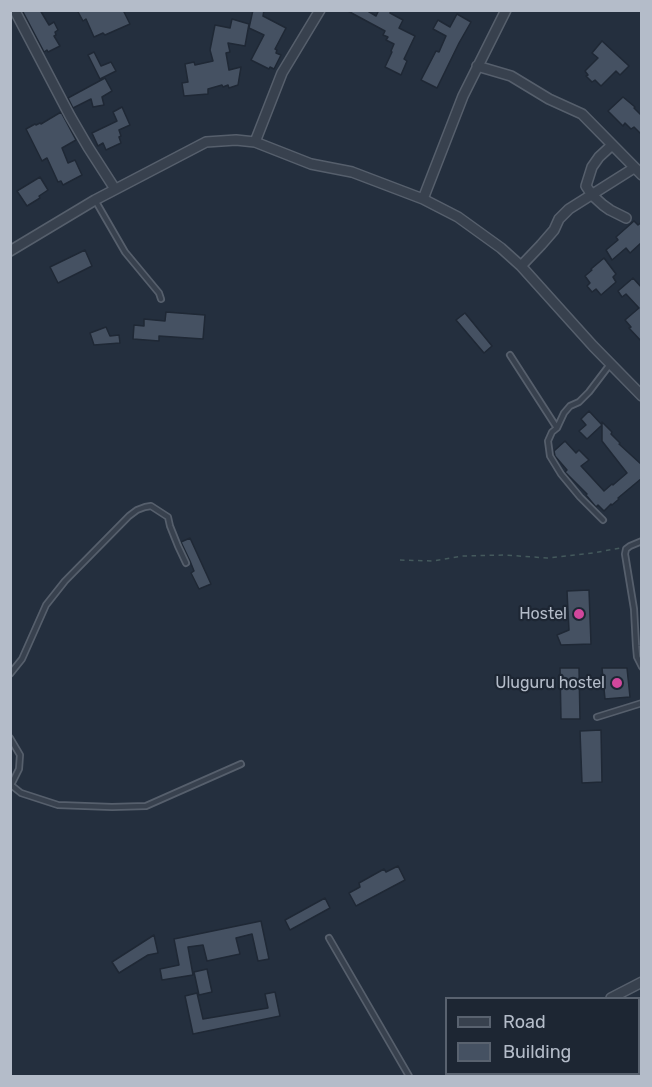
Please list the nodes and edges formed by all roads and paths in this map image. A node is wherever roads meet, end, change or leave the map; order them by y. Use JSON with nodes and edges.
{"nodes":[{"id":1,"x":320,"y":10,"type":"edge"},
{"id":2,"x":506,"y":10,"type":"edge"},
{"id":3,"x":15,"y":11,"type":"edge"},
{"id":4,"x":10,"y":13,"type":"edge"},
{"id":5,"x":477,"y":66,"type":"junction"},
{"id":6,"x":255,"y":142,"type":"junction"},
{"id":7,"x":612,"y":145,"type":"junction"},
{"id":8,"x":634,"y":168,"type":"junction"},
{"id":9,"x":642,"y":175,"type":"edge"},
{"id":10,"x":115,"y":189,"type":"junction"},
{"id":11,"x":592,"y":195,"type":"junction"},
{"id":12,"x":423,"y":199,"type":"junction"},
{"id":13,"x":95,"y":200,"type":"junction"},
{"id":14,"x":626,"y":218,"type":"dead end"},
{"id":15,"x":10,"y":251,"type":"edge"},
{"id":16,"x":520,"y":266,"type":"junction"},
{"id":17,"x":161,"y":299,"type":"dead end"},
{"id":18,"x":510,"y":355,"type":"dead end"},
{"id":19,"x":611,"y":363,"type":"junction"},
{"id":20,"x":642,"y":396,"type":"edge"},
{"id":21,"x":557,"y":428,"type":"junction"},
{"id":22,"x":603,"y":520,"type":"dead end"},
{"id":23,"x":642,"y":541,"type":"edge"},
{"id":24,"x":630,"y":546,"type":"junction"},
{"id":25,"x":400,"y":560,"type":"dead end"},
{"id":26,"x":186,"y":563,"type":"dead end"},
{"id":27,"x":642,"y":667,"type":"edge"},
{"id":28,"x":10,"y":674,"type":"edge"},
{"id":29,"x":642,"y":703,"type":"edge"},
{"id":30,"x":597,"y":717,"type":"dead end"},
{"id":31,"x":10,"y":738,"type":"edge"},
{"id":32,"x":241,"y":765,"type":"dead end"},
{"id":33,"x":11,"y":785,"type":"edge"},
{"id":34,"x":329,"y":938,"type":"dead end"},
{"id":35,"x":642,"y":982,"type":"edge"},
{"id":36,"x":615,"y":997,"type":"edge"},
{"id":37,"x":409,"y":1077,"type":"edge"}],
"edges":[{"from":1,"to":6,"type":"street"},
{"from":2,"to":5,"type":"street"},
{"from":3,"to":4,"type":"street"},
{"from":3,"to":10,"type":"street"},
{"from":5,"to":7,"type":"street"},
{"from":5,"to":12,"type":"street"},
{"from":6,"to":10,"type":"street"},
{"from":6,"to":12,"type":"street"},
{"from":7,"to":8,"type":"street"},
{"from":7,"to":11,"type":"street"},
{"from":8,"to":9,"type":"street"},
{"from":8,"to":11,"type":"street"},
{"from":10,"to":13,"type":"street"},
{"from":11,"to":14,"type":"street"},
{"from":11,"to":16,"type":"street"},
{"from":12,"to":16,"type":"street"},
{"from":13,"to":15,"type":"street"},
{"from":13,"to":17,"type":"lane"},
{"from":16,"to":19,"type":"street"},
{"from":18,"to":21,"type":"lane"},
{"from":19,"to":20,"type":"street"},
{"from":19,"to":21,"type":"lane"},
{"from":21,"to":22,"type":"lane"},
{"from":23,"to":24,"type":"lane"},
{"from":24,"to":25,"type":"path"},
{"from":24,"to":27,"type":"lane"},
{"from":26,"to":28,"type":"lane"},
{"from":29,"to":30,"type":"lane"},
{"from":31,"to":33,"type":"lane"},
{"from":32,"to":33,"type":"lane"},
{"from":34,"to":37,"type":"lane"},
{"from":35,"to":36,"type":"street"}]}
